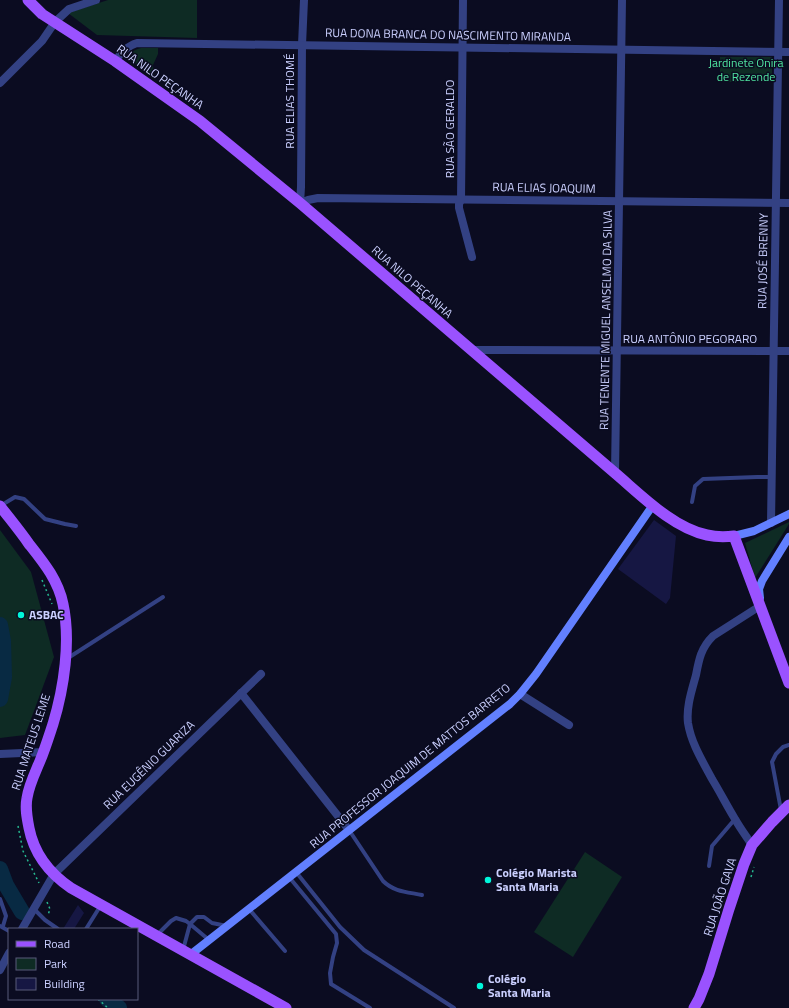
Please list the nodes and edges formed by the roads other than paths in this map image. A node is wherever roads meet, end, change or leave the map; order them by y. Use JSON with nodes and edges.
{"nodes":[{"id":1,"x":28,"y":0,"type":"edge"},
{"id":2,"x":96,"y":0,"type":"edge"},
{"id":3,"x":304,"y":0,"type":"edge"},
{"id":4,"x":463,"y":0,"type":"edge"},
{"id":5,"x":622,"y":0,"type":"edge"},
{"id":6,"x":779,"y":0,"type":"edge"},
{"id":7,"x":55,"y":22,"type":"junction"},
{"id":8,"x":302,"y":45,"type":"junction"},
{"id":9,"x":463,"y":47,"type":"junction"},
{"id":10,"x":621,"y":49,"type":"junction"},
{"id":11,"x":778,"y":51,"type":"junction"},
{"id":12,"x":789,"y":52,"type":"edge"},
{"id":13,"x":115,"y":61,"type":"junction"},
{"id":14,"x":0,"y":83,"type":"edge"},
{"id":15,"x":461,"y":200,"type":"junction"},
{"id":16,"x":619,"y":201,"type":"junction"},
{"id":17,"x":300,"y":203,"type":"junction"},
{"id":18,"x":776,"y":203,"type":"junction"},
{"id":19,"x":789,"y":203,"type":"edge"},
{"id":20,"x":472,"y":257,"type":"dead end"},
{"id":21,"x":472,"y":350,"type":"junction"},
{"id":22,"x":617,"y":351,"type":"junction"},
{"id":23,"x":774,"y":351,"type":"junction"},
{"id":24,"x":789,"y":351,"type":"edge"},
{"id":25,"x":615,"y":473,"type":"junction"},
{"id":26,"x":772,"y":477,"type":"junction"},
{"id":27,"x":692,"y":502,"type":"dead end"},
{"id":28,"x":653,"y":505,"type":"junction"},
{"id":29,"x":0,"y":506,"type":"edge"},
{"id":30,"x":789,"y":514,"type":"edge"},
{"id":31,"x":771,"y":523,"type":"junction"},
{"id":32,"x":76,"y":526,"type":"dead end"},
{"id":33,"x":734,"y":536,"type":"junction"},
{"id":34,"x":789,"y":537,"type":"edge"},
{"id":35,"x":163,"y":597,"type":"dead end"},
{"id":36,"x":760,"y":606,"type":"junction"},
{"id":37,"x":65,"y":660,"type":"junction"},
{"id":38,"x":261,"y":674,"type":"dead end"},
{"id":39,"x":789,"y":683,"type":"edge"},
{"id":40,"x":241,"y":693,"type":"junction"},
{"id":41,"x":520,"y":694,"type":"junction"},
{"id":42,"x":569,"y":725,"type":"dead end"},
{"id":43,"x":789,"y":745,"type":"edge"},
{"id":44,"x":44,"y":752,"type":"junction"},
{"id":45,"x":0,"y":754,"type":"edge"},
{"id":46,"x":785,"y":809,"type":"edge"},
{"id":47,"x":734,"y":819,"type":"junction"},
{"id":48,"x":349,"y":830,"type":"junction"},
{"id":49,"x":752,"y":845,"type":"junction"},
{"id":50,"x":709,"y":866,"type":"dead end"},
{"id":51,"x":54,"y":874,"type":"junction"},
{"id":52,"x":292,"y":875,"type":"junction"},
{"id":53,"x":422,"y":895,"type":"dead end"},
{"id":54,"x":0,"y":899,"type":"edge"},
{"id":55,"x":101,"y":905,"type":"junction"},
{"id":56,"x":34,"y":909,"type":"junction"},
{"id":57,"x":249,"y":909,"type":"junction"},
{"id":58,"x":190,"y":924,"type":"junction"},
{"id":59,"x":1,"y":926,"type":"edge"},
{"id":60,"x":227,"y":926,"type":"junction"},
{"id":61,"x":23,"y":928,"type":"edge"},
{"id":62,"x":57,"y":928,"type":"edge"},
{"id":63,"x":87,"y":928,"type":"edge"},
{"id":64,"x":157,"y":936,"type":"junction"},
{"id":65,"x":209,"y":940,"type":"junction"},
{"id":66,"x":285,"y":951,"type":"dead end"},
{"id":67,"x":186,"y":953,"type":"junction"},
{"id":68,"x":8,"y":955,"type":"edge"},
{"id":69,"x":0,"y":970,"type":"edge"},
{"id":70,"x":279,"y":1006,"type":"edge"},
{"id":71,"x":370,"y":1008,"type":"edge"},
{"id":72,"x":454,"y":1008,"type":"edge"},
{"id":73,"x":694,"y":1008,"type":"edge"}],
"edges":[{"from":1,"to":7,"type":"main road","name":"RUA NILO PEÇANHA"},
{"from":2,"to":7,"type":"street"},
{"from":3,"to":8,"type":"street","name":"RUA ELIAS THOMÉ"},
{"from":4,"to":9,"type":"street","name":"RUA SÃO GERALDO"},
{"from":5,"to":10,"type":"street","name":"RUA TENENTE MIGUEL ANSELMO DA SILVA"},
{"from":6,"to":11,"type":"street","name":"RUA JOSÉ BRENNY"},
{"from":7,"to":13,"type":"main road","name":"RUA NILO PEÇANHA"},
{"from":7,"to":14,"type":"street"},
{"from":8,"to":9,"type":"street","name":"RUA DONA BRANCA DO NASCIMENTO MIRANDA"},
{"from":8,"to":13,"type":"street","name":"RUA DONA BRANCA DO NASCIMENTO MIRANDA"},
{"from":8,"to":17,"type":"street","name":"RUA ELIAS THOMÉ"},
{"from":9,"to":10,"type":"street","name":"RUA DONA BRANCA DO NASCIMENTO MIRANDA"},
{"from":9,"to":15,"type":"street","name":"RUA SÃO GERALDO"},
{"from":10,"to":11,"type":"street","name":"RUA DONA BRANCA DO NASCIMENTO MIRANDA"},
{"from":10,"to":16,"type":"street","name":"RUA TENENTE MIGUEL ANSELMO DA SILVA"},
{"from":11,"to":12,"type":"street","name":"RUA DONA BRANCA DO NASCIMENTO MIRANDA"},
{"from":11,"to":18,"type":"street","name":"RUA JOSÉ BRENNY"},
{"from":13,"to":17,"type":"main road","name":"RUA NILO PEÇANHA"},
{"from":15,"to":16,"type":"street","name":"RUA ELIAS JOAQUIM"},
{"from":15,"to":17,"type":"street","name":"RUA ELIAS JOAQUIM"},
{"from":15,"to":20,"type":"street","name":"RUA SÃO GERALDO"},
{"from":16,"to":18,"type":"street","name":"RUA ELIAS JOAQUIM"},
{"from":16,"to":22,"type":"street","name":"RUA TENENTE MIGUEL ANSELMO DA SILVA"},
{"from":17,"to":21,"type":"main road","name":"RUA NILO PEÇANHA"},
{"from":18,"to":19,"type":"street","name":"RUA ELIAS JOAQUIM"},
{"from":18,"to":23,"type":"street","name":"RUA JOSÉ BRENNY"},
{"from":21,"to":22,"type":"street","name":"RUA ANTÔNIO PEGORARO"},
{"from":21,"to":25,"type":"main road","name":"RUA NILO PEÇANHA"},
{"from":22,"to":23,"type":"street","name":"RUA ANTÔNIO PEGORARO"},
{"from":22,"to":25,"type":"street","name":"RUA TENENTE MIGUEL ANSELMO DA SILVA"},
{"from":23,"to":24,"type":"street","name":"RUA ANTÔNIO PEGORARO"},
{"from":23,"to":26,"type":"street","name":"RUA JOSÉ BRENNY"},
{"from":25,"to":28,"type":"main road","name":"RUA NILO PEÇANHA"},
{"from":26,"to":27,"type":"lane"},
{"from":26,"to":31,"type":"street","name":"RUA JOSÉ BRENNY"},
{"from":28,"to":33,"type":"main road","name":"RUA NILO PEÇANHA"},
{"from":28,"to":41,"type":"main road","name":"RUA PROFESSOR JOAQUIM DE MATTOS BARRETO"},
{"from":29,"to":32,"type":"lane"},
{"from":29,"to":37,"type":"main road","name":"RUA MATEUS LEME"},
{"from":30,"to":31,"type":"main road","name":"RUA NILO PEÇANHA"},
{"from":31,"to":33,"type":"main road","name":"RUA NILO PEÇANHA"},
{"from":33,"to":36,"type":"main road"},
{"from":34,"to":36,"type":"main road"},
{"from":35,"to":37,"type":"lane"},
{"from":36,"to":39,"type":"main road"},
{"from":36,"to":47,"type":"street"},
{"from":37,"to":44,"type":"main road","name":"RUA MATEUS LEME"},
{"from":38,"to":40,"type":"street","name":"RUA EUGÊNIO GUARIZA"},
{"from":40,"to":48,"type":"street"},
{"from":40,"to":51,"type":"street","name":"RUA EUGÊNIO GUARIZA"},
{"from":41,"to":42,"type":"street"},
{"from":41,"to":48,"type":"main road","name":"RUA PROFESSOR JOAQUIM DE MATTOS BARRETO"},
{"from":43,"to":46,"type":"lane"},
{"from":44,"to":45,"type":"street"},
{"from":44,"to":51,"type":"main road","name":"RUA MATEUS LEME"},
{"from":46,"to":49,"type":"main road","name":"RUA JOÃO GAVA"},
{"from":47,"to":49,"type":"street"},
{"from":47,"to":50,"type":"lane"},
{"from":48,"to":52,"type":"main road","name":"RUA PROFESSOR JOAQUIM DE MATTOS BARRETO"},
{"from":48,"to":53,"type":"lane"},
{"from":49,"to":73,"type":"main road","name":"RUA JOÃO GAVA"},
{"from":51,"to":55,"type":"main road","name":"RUA MATEUS LEME"},
{"from":51,"to":56,"type":"street","name":"RUA EUGÊNIO GUARIZA"},
{"from":52,"to":57,"type":"main road","name":"RUA PROFESSOR JOAQUIM DE MATTOS BARRETO"},
{"from":52,"to":71,"type":"lane"},
{"from":52,"to":72,"type":"lane"},
{"from":54,"to":59,"type":"lane"},
{"from":55,"to":63,"type":"lane"},
{"from":55,"to":64,"type":"main road","name":"RUA MATEUS LEME"},
{"from":56,"to":61,"type":"street","name":"RUA EUGÊNIO GUARIZA"},
{"from":56,"to":62,"type":"lane"},
{"from":57,"to":60,"type":"main road","name":"RUA PROFESSOR JOAQUIM DE MATTOS BARRETO"},
{"from":57,"to":66,"type":"lane"},
{"from":58,"to":60,"type":"lane"},
{"from":58,"to":64,"type":"lane"},
{"from":58,"to":65,"type":"lane"},
{"from":58,"to":67,"type":"lane"},
{"from":60,"to":65,"type":"main road","name":"RUA PROFESSOR JOAQUIM DE MATTOS BARRETO"},
{"from":64,"to":67,"type":"main road","name":"RUA MATEUS LEME"},
{"from":65,"to":67,"type":"main road","name":"RUA PROFESSOR JOAQUIM DE MATTOS BARRETO"},
{"from":67,"to":70,"type":"main road","name":"RUA MATEUS LEME"},
{"from":68,"to":69,"type":"street"}]}
